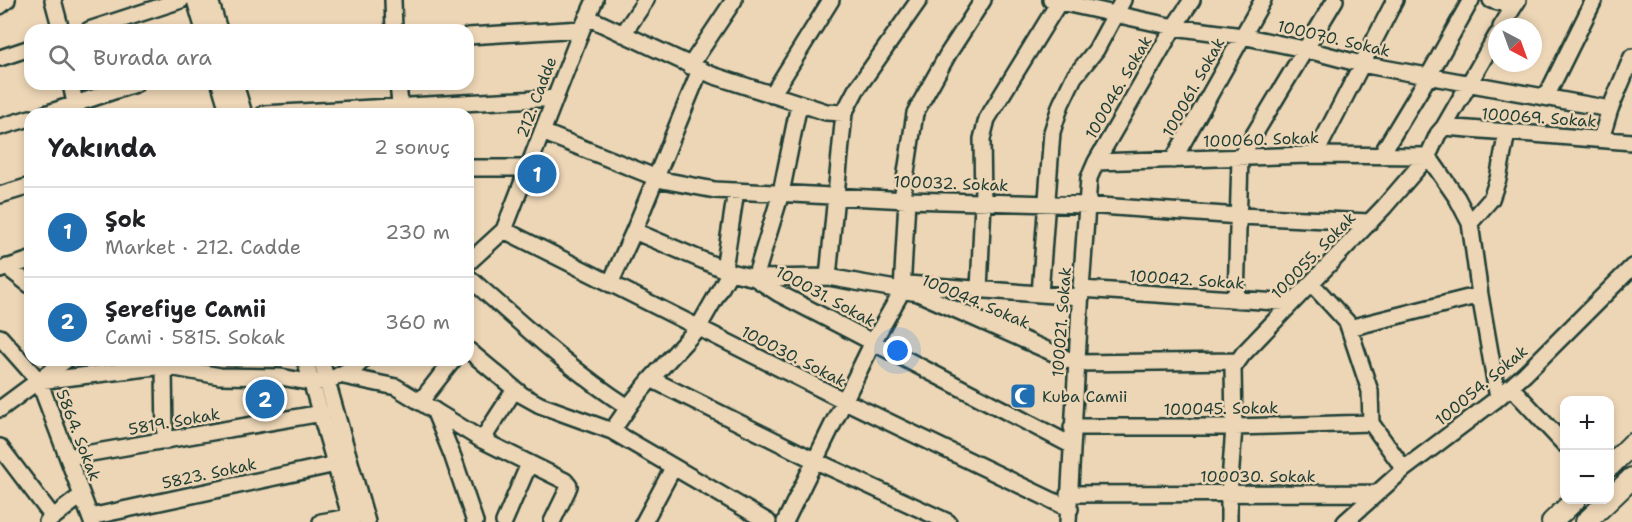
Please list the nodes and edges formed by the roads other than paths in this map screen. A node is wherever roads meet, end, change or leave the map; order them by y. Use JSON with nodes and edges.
{"nodes":[{"id":1,"x":7,"y":0,"type":"edge"},
{"id":2,"x":53,"y":0,"type":"edge"},
{"id":3,"x":181,"y":0,"type":"edge"},
{"id":4,"x":195,"y":0,"type":"edge"},
{"id":5,"x":210,"y":0,"type":"edge"},
{"id":6,"x":393,"y":0,"type":"edge"},
{"id":7,"x":595,"y":0,"type":"edge"},
{"id":8,"x":646,"y":0,"type":"edge"},
{"id":9,"x":734,"y":0,"type":"edge"},
{"id":10,"x":831,"y":0,"type":"edge"},
{"id":11,"x":919,"y":0,"type":"edge"},
{"id":12,"x":983,"y":0,"type":"edge"},
{"id":13,"x":1192,"y":0,"type":"edge"},
{"id":14,"x":1263,"y":0,"type":"edge"},
{"id":15,"x":1335,"y":0,"type":"edge"},
{"id":16,"x":1395,"y":0,"type":"edge"},
{"id":17,"x":1471,"y":0,"type":"edge"},
{"id":18,"x":1491,"y":0,"type":"edge"},
{"id":19,"x":1594,"y":0,"type":"edge"},
{"id":20,"x":1055,"y":1,"type":"edge"},
{"id":21,"x":1516,"y":3,"type":"edge"},
{"id":22,"x":0,"y":6,"type":"edge"},
{"id":23,"x":1120,"y":7,"type":"edge"},
{"id":24,"x":1507,"y":18,"type":"edge"},
{"id":25,"x":584,"y":23,"type":"junction"},
{"id":26,"x":59,"y":24,"type":"edge"},
{"id":27,"x":107,"y":24,"type":"edge"},
{"id":28,"x":202,"y":24,"type":"edge"},
{"id":29,"x":217,"y":24,"type":"edge"},
{"id":30,"x":394,"y":24,"type":"edge"},
{"id":31,"x":1174,"y":27,"type":"junction"},
{"id":32,"x":623,"y":34,"type":"junction"},
{"id":33,"x":474,"y":35,"type":"edge"},
{"id":34,"x":1242,"y":36,"type":"junction"},
{"id":35,"x":1304,"y":49,"type":"junction"},
{"id":36,"x":24,"y":50,"type":"edge"},
{"id":37,"x":1488,"y":50,"type":"edge"},
{"id":38,"x":1632,"y":57,"type":"edge"},
{"id":39,"x":0,"y":58,"type":"edge"},
{"id":40,"x":1361,"y":64,"type":"junction"},
{"id":41,"x":695,"y":68,"type":"junction"},
{"id":42,"x":1428,"y":77,"type":"junction"},
{"id":43,"x":1469,"y":83,"type":"junction"},
{"id":44,"x":72,"y":90,"type":"edge"},
{"id":45,"x":121,"y":90,"type":"edge"},
{"id":46,"x":222,"y":90,"type":"edge"},
{"id":47,"x":237,"y":90,"type":"edge"},
{"id":48,"x":398,"y":90,"type":"edge"},
{"id":49,"x":772,"y":95,"type":"junction"},
{"id":50,"x":1546,"y":97,"type":"junction"},
{"id":51,"x":555,"y":98,"type":"junction"},
{"id":52,"x":799,"y":104,"type":"junction"},
{"id":53,"x":76,"y":108,"type":"edge"},
{"id":54,"x":81,"y":108,"type":"edge"},
{"id":55,"x":227,"y":108,"type":"edge"},
{"id":56,"x":242,"y":108,"type":"edge"},
{"id":57,"x":400,"y":108,"type":"edge"},
{"id":58,"x":426,"y":108,"type":"edge"},
{"id":59,"x":1610,"y":109,"type":"junction"},
{"id":60,"x":844,"y":113,"type":"junction"},
{"id":61,"x":24,"y":120,"type":"edge"},
{"id":62,"x":0,"y":127,"type":"edge"},
{"id":63,"x":1444,"y":127,"type":"junction"},
{"id":64,"x":542,"y":132,"type":"junction"},
{"id":65,"x":1507,"y":132,"type":"junction"},
{"id":66,"x":1601,"y":140,"type":"junction"},
{"id":67,"x":1632,"y":142,"type":"edge"},
{"id":68,"x":1315,"y":155,"type":"junction"},
{"id":69,"x":1381,"y":155,"type":"junction"},
{"id":70,"x":1428,"y":156,"type":"junction"},
{"id":71,"x":1240,"y":158,"type":"junction"},
{"id":72,"x":1173,"y":160,"type":"junction"},
{"id":73,"x":1096,"y":162,"type":"junction"},
{"id":74,"x":474,"y":168,"type":"edge"},
{"id":75,"x":528,"y":168,"type":"junction"},
{"id":76,"x":656,"y":178,"type":"junction"},
{"id":77,"x":24,"y":188,"type":"edge"},
{"id":78,"x":736,"y":191,"type":"junction"},
{"id":79,"x":781,"y":193,"type":"junction"},
{"id":80,"x":0,"y":195,"type":"edge"},
{"id":81,"x":837,"y":196,"type":"junction"},
{"id":82,"x":904,"y":199,"type":"junction"},
{"id":83,"x":983,"y":202,"type":"junction"},
{"id":84,"x":1046,"y":204,"type":"junction"},
{"id":85,"x":1087,"y":205,"type":"junction"},
{"id":86,"x":1239,"y":216,"type":"junction"},
{"id":87,"x":1369,"y":222,"type":"junction"},
{"id":88,"x":1470,"y":223,"type":"junction"},
{"id":89,"x":504,"y":230,"type":"junction"},
{"id":90,"x":634,"y":231,"type":"junction"},
{"id":91,"x":474,"y":258,"type":"edge"},
{"id":92,"x":24,"y":262,"type":"edge"},
{"id":93,"x":1632,"y":267,"type":"edge"},
{"id":94,"x":3,"y":268,"type":"edge"},
{"id":95,"x":727,"y":271,"type":"junction"},
{"id":96,"x":828,"y":277,"type":"junction"},
{"id":97,"x":755,"y":278,"type":"junction"},
{"id":98,"x":24,"y":281,"type":"edge"},
{"id":99,"x":474,"y":282,"type":"edge"},
{"id":100,"x":1311,"y":283,"type":"junction"},
{"id":101,"x":610,"y":284,"type":"junction"},
{"id":102,"x":903,"y":287,"type":"junction"},
{"id":103,"x":979,"y":290,"type":"junction"},
{"id":104,"x":1080,"y":293,"type":"junction"},
{"id":105,"x":1040,"y":294,"type":"junction"},
{"id":106,"x":1480,"y":296,"type":"junction"},
{"id":107,"x":1236,"y":300,"type":"junction"},
{"id":108,"x":1292,"y":303,"type":"junction"},
{"id":109,"x":698,"y":328,"type":"junction"},
{"id":110,"x":1349,"y":328,"type":"junction"},
{"id":111,"x":0,"y":337,"type":"edge"},
{"id":112,"x":873,"y":342,"type":"junction"},
{"id":113,"x":474,"y":355,"type":"edge"},
{"id":114,"x":1238,"y":361,"type":"junction"},
{"id":115,"x":1076,"y":363,"type":"junction"},
{"id":116,"x":24,"y":364,"type":"edge"},
{"id":117,"x":26,"y":366,"type":"edge"},
{"id":118,"x":58,"y":366,"type":"edge"},
{"id":119,"x":137,"y":366,"type":"edge"},
{"id":120,"x":157,"y":366,"type":"edge"},
{"id":121,"x":172,"y":366,"type":"edge"},
{"id":122,"x":311,"y":366,"type":"edge"},
{"id":123,"x":322,"y":366,"type":"edge"},
{"id":124,"x":357,"y":366,"type":"edge"},
{"id":125,"x":448,"y":366,"type":"edge"},
{"id":126,"x":651,"y":379,"type":"junction"},
{"id":127,"x":326,"y":380,"type":"junction"},
{"id":128,"x":39,"y":381,"type":"junction"},
{"id":129,"x":1511,"y":387,"type":"junction"},
{"id":130,"x":515,"y":389,"type":"junction"},
{"id":131,"x":1498,"y":398,"type":"junction"},
{"id":132,"x":845,"y":401,"type":"junction"},
{"id":133,"x":420,"y":402,"type":"junction"},
{"id":134,"x":628,"y":407,"type":"junction"},
{"id":135,"x":0,"y":410,"type":"edge"},
{"id":136,"x":434,"y":410,"type":"junction"},
{"id":137,"x":322,"y":413,"type":"junction"},
{"id":138,"x":1371,"y":423,"type":"junction"},
{"id":139,"x":1072,"y":427,"type":"junction"},
{"id":140,"x":1234,"y":427,"type":"junction"},
{"id":141,"x":612,"y":431,"type":"junction"},
{"id":142,"x":482,"y":440,"type":"junction"},
{"id":143,"x":1560,"y":440,"type":"edge"},
{"id":144,"x":165,"y":441,"type":"junction"},
{"id":145,"x":1632,"y":444,"type":"edge"},
{"id":146,"x":1071,"y":445,"type":"junction"},
{"id":147,"x":0,"y":447,"type":"edge"},
{"id":148,"x":68,"y":458,"type":"junction"},
{"id":149,"x":816,"y":461,"type":"junction"},
{"id":150,"x":1614,"y":462,"type":"edge"},
{"id":151,"x":336,"y":464,"type":"junction"},
{"id":152,"x":529,"y":464,"type":"junction"},
{"id":153,"x":673,"y":468,"type":"junction"},
{"id":154,"x":1404,"y":469,"type":"junction"},
{"id":155,"x":1632,"y":478,"type":"edge"},
{"id":156,"x":1377,"y":493,"type":"junction"},
{"id":157,"x":82,"y":495,"type":"junction"},
{"id":158,"x":1229,"y":495,"type":"junction"},
{"id":159,"x":1571,"y":504,"type":"edge"},
{"id":160,"x":1068,"y":508,"type":"edge"},
{"id":161,"x":50,"y":519,"type":"edge"},
{"id":162,"x":91,"y":519,"type":"edge"},
{"id":163,"x":351,"y":519,"type":"edge"},
{"id":164,"x":321,"y":522,"type":"edge"},
{"id":165,"x":367,"y":522,"type":"edge"},
{"id":166,"x":475,"y":522,"type":"edge"},
{"id":167,"x":504,"y":522,"type":"edge"},
{"id":168,"x":552,"y":522,"type":"edge"},
{"id":169,"x":644,"y":522,"type":"edge"},
{"id":170,"x":768,"y":522,"type":"edge"},
{"id":171,"x":785,"y":522,"type":"edge"},
{"id":172,"x":948,"y":522,"type":"edge"},
{"id":173,"x":1229,"y":522,"type":"edge"},
{"id":174,"x":1345,"y":522,"type":"edge"},
{"id":175,"x":1552,"y":522,"type":"edge"},
{"id":176,"x":1586,"y":522,"type":"edge"}],
"edges":[{"from":1,"to":22,"type":"street"},
{"from":2,"to":26,"type":"street"},
{"from":3,"to":27,"type":"street"},
{"from":4,"to":28,"type":"street"},
{"from":5,"to":29,"type":"street"},
{"from":6,"to":30,"type":"street"},
{"from":7,"to":25,"type":"street","name":"212. Cadde"},
{"from":8,"to":32,"type":"street"},
{"from":9,"to":41,"type":"street"},
{"from":10,"to":49,"type":"street"},
{"from":11,"to":60,"type":"street"},
{"from":12,"to":82,"type":"street"},
{"from":13,"to":31,"type":"street","name":"100046. Sokak"},
{"from":14,"to":34,"type":"street","name":"100061. Sokak"},
{"from":15,"to":35,"type":"street"},
{"from":16,"to":40,"type":"street"},
{"from":17,"to":42,"type":"street"},
{"from":18,"to":21,"type":"street"},
{"from":19,"to":50,"type":"street"},
{"from":20,"to":23,"type":"street","name":"100070. Sokak"},
{"from":20,"to":83,"type":"street"},
{"from":21,"to":24,"type":"street"},
{"from":23,"to":31,"type":"street","name":"100070. Sokak"},
{"from":23,"to":84,"type":"street"},
{"from":25,"to":32,"type":"street"},
{"from":25,"to":33,"type":"street"},
{"from":25,"to":51,"type":"street","name":"212. Cadde"},
{"from":31,"to":34,"type":"street","name":"100070. Sokak"},
{"from":31,"to":73,"type":"street","name":"100046. Sokak"},
{"from":32,"to":41,"type":"street"},
{"from":34,"to":35,"type":"street","name":"100070. Sokak"},
{"from":34,"to":72,"type":"street","name":"100061. Sokak"},
{"from":35,"to":40,"type":"street","name":"100070. Sokak"},
{"from":35,"to":71,"type":"street"},
{"from":36,"to":39,"type":"street"},
{"from":37,"to":43,"type":"street","name":"100055. Sokak"},
{"from":38,"to":59,"type":"street"},
{"from":40,"to":42,"type":"street","name":"100070. Sokak"},
{"from":40,"to":68,"type":"street"},
{"from":41,"to":49,"type":"street"},
{"from":41,"to":76,"type":"street"},
{"from":42,"to":43,"type":"street","name":"100070. Sokak"},
{"from":42,"to":69,"type":"street"},
{"from":43,"to":50,"type":"street","name":"100070. Sokak"},
{"from":43,"to":63,"type":"street","name":"100055. Sokak"},
{"from":44,"to":53,"type":"street"},
{"from":45,"to":54,"type":"street"},
{"from":46,"to":55,"type":"street"},
{"from":47,"to":56,"type":"street"},
{"from":48,"to":57,"type":"street"},
{"from":49,"to":52,"type":"street"},
{"from":50,"to":59,"type":"street","name":"100070. Sokak"},
{"from":51,"to":58,"type":"street"},
{"from":51,"to":64,"type":"street","name":"212. Cadde"},
{"from":52,"to":60,"type":"street"},
{"from":52,"to":79,"type":"street"},
{"from":59,"to":66,"type":"street"},
{"from":60,"to":81,"type":"street"},
{"from":61,"to":62,"type":"street"},
{"from":63,"to":65,"type":"street","name":"100069. Sokak"},
{"from":63,"to":70,"type":"street","name":"100055. Sokak"},
{"from":64,"to":75,"type":"street","name":"212. Cadde"},
{"from":64,"to":76,"type":"street","name":"100032. Sokak"},
{"from":65,"to":66,"type":"street","name":"100069. Sokak"},
{"from":65,"to":88,"type":"street"},
{"from":66,"to":67,"type":"street","name":"100069. Sokak"},
{"from":68,"to":69,"type":"street","name":"100060. Sokak"},
{"from":68,"to":71,"type":"street","name":"100060. Sokak"},
{"from":69,"to":70,"type":"street","name":"100060. Sokak"},
{"from":70,"to":87,"type":"street","name":"100055. Sokak"},
{"from":70,"to":88,"type":"street"},
{"from":71,"to":72,"type":"street","name":"100060. Sokak"},
{"from":71,"to":86,"type":"street"},
{"from":72,"to":73,"type":"street","name":"100060. Sokak"},
{"from":73,"to":85,"type":"street","name":"100021. Sokak"},
{"from":74,"to":75,"type":"street"},
{"from":75,"to":89,"type":"street","name":"212. Cadde"},
{"from":76,"to":78,"type":"street","name":"100032. Sokak"},
{"from":76,"to":90,"type":"street"},
{"from":77,"to":80,"type":"street"},
{"from":78,"to":79,"type":"street","name":"100032. Sokak"},
{"from":78,"to":95,"type":"street"},
{"from":79,"to":81,"type":"street","name":"100032. Sokak"},
{"from":79,"to":97,"type":"street"},
{"from":81,"to":82,"type":"street","name":"100032. Sokak"},
{"from":81,"to":96,"type":"street"},
{"from":82,"to":83,"type":"street","name":"100032. Sokak"},
{"from":82,"to":102,"type":"street"},
{"from":83,"to":84,"type":"street","name":"100032. Sokak"},
{"from":83,"to":103,"type":"street"},
{"from":84,"to":85,"type":"street","name":"100032. Sokak"},
{"from":84,"to":105,"type":"street"},
{"from":85,"to":86,"type":"street","name":"100032. Sokak"},
{"from":85,"to":104,"type":"street","name":"100021. Sokak"},
{"from":86,"to":87,"type":"street","name":"100032. Sokak"},
{"from":86,"to":107,"type":"street"},
{"from":87,"to":100,"type":"street","name":"100055. Sokak"},
{"from":88,"to":106,"type":"street"},
{"from":89,"to":91,"type":"street","name":"212. Cadde"},
{"from":89,"to":101,"type":"street","name":"100030. Sokak"},
{"from":90,"to":95,"type":"street","name":"100044. Sokak"},
{"from":90,"to":101,"type":"street"},
{"from":92,"to":94,"type":"street"},
{"from":93,"to":129,"type":"street","name":"100054. Sokak"},
{"from":94,"to":98,"type":"street"},
{"from":95,"to":97,"type":"street","name":"100044. Sokak"},
{"from":95,"to":109,"type":"street"},
{"from":96,"to":97,"type":"street","name":"100044. Sokak"},
{"from":96,"to":102,"type":"street","name":"100044. Sokak"},
{"from":97,"to":112,"type":"street","name":"100031. Sokak"},
{"from":99,"to":134,"type":"street"},
{"from":100,"to":108,"type":"street","name":"100055. Sokak"},
{"from":100,"to":110,"type":"street"},
{"from":101,"to":109,"type":"street","name":"100030. Sokak"},
{"from":102,"to":103,"type":"street","name":"100042. Sokak"},
{"from":102,"to":112,"type":"street"},
{"from":102,"to":115,"type":"street","name":"100044. Sokak"},
{"from":103,"to":105,"type":"street","name":"100042. Sokak"},
{"from":104,"to":105,"type":"street","name":"100042. Sokak"},
{"from":104,"to":107,"type":"street","name":"100042. Sokak"},
{"from":104,"to":115,"type":"street","name":"100021. Sokak"},
{"from":106,"to":110,"type":"street"},
{"from":106,"to":131,"type":"street"},
{"from":107,"to":108,"type":"street","name":"100042. Sokak"},
{"from":108,"to":114,"type":"street","name":"100055. Sokak"},
{"from":109,"to":126,"type":"street"},
{"from":109,"to":132,"type":"street","name":"100030. Sokak"},
{"from":110,"to":138,"type":"street"},
{"from":111,"to":116,"type":"street","name":"5864. Sokak"},
{"from":112,"to":132,"type":"street"},
{"from":112,"to":146,"type":"street","name":"100031. Sokak"},
{"from":113,"to":130,"type":"street"},
{"from":114,"to":115,"type":"street","name":"100044. Sokak"},
{"from":114,"to":140,"type":"street"},
{"from":115,"to":139,"type":"street","name":"100021. Sokak"},
{"from":117,"to":128,"type":"street","name":"5864. Sokak"},
{"from":118,"to":128,"type":"street"},
{"from":119,"to":128,"type":"street"},
{"from":120,"to":144,"type":"street"},
{"from":121,"to":127,"type":"street"},
{"from":122,"to":127,"type":"street"},
{"from":123,"to":127,"type":"street"},
{"from":124,"to":127,"type":"street"},
{"from":125,"to":133,"type":"street"},
{"from":126,"to":134,"type":"street"},
{"from":126,"to":149,"type":"street"},
{"from":127,"to":133,"type":"street"},
{"from":127,"to":137,"type":"street"},
{"from":127,"to":165,"type":"street"},
{"from":128,"to":135,"type":"street"},
{"from":128,"to":148,"type":"street","name":"5864. Sokak"},
{"from":129,"to":131,"type":"street","name":"100054. Sokak"},
{"from":129,"to":143,"type":"street"},
{"from":130,"to":141,"type":"street"},
{"from":130,"to":142,"type":"street"},
{"from":131,"to":154,"type":"street","name":"100054. Sokak"},
{"from":132,"to":149,"type":"street"},
{"from":132,"to":160,"type":"street","name":"100030. Sokak"},
{"from":133,"to":136,"type":"street"},
{"from":134,"to":141,"type":"street"},
{"from":136,"to":142,"type":"street"},
{"from":136,"to":166,"type":"street"},
{"from":137,"to":144,"type":"street","name":"5819. Sokak"},
{"from":137,"to":151,"type":"street"},
{"from":138,"to":140,"type":"street","name":"100045. Sokak"},
{"from":138,"to":154,"type":"street"},
{"from":139,"to":140,"type":"street","name":"100045. Sokak"},
{"from":139,"to":146,"type":"street","name":"100021. Sokak"},
{"from":140,"to":158,"type":"street"},
{"from":141,"to":153,"type":"street"},
{"from":142,"to":152,"type":"street"},
{"from":144,"to":148,"type":"street","name":"5819. Sokak"},
{"from":145,"to":150,"type":"main road"},
{"from":146,"to":160,"type":"street","name":"100021. Sokak"},
{"from":147,"to":161,"type":"street"},
{"from":148,"to":157,"type":"street","name":"5864. Sokak"},
{"from":149,"to":171,"type":"street"},
{"from":149,"to":172,"type":"street"},
{"from":151,"to":162,"type":"street","name":"5823. Sokak"},
{"from":151,"to":163,"type":"street"},
{"from":152,"to":167,"type":"street"},
{"from":152,"to":168,"type":"street"},
{"from":153,"to":169,"type":"street"},
{"from":153,"to":170,"type":"street"},
{"from":154,"to":156,"type":"street","name":"100054. Sokak"},
{"from":155,"to":176,"type":"main road"},
{"from":156,"to":158,"type":"street","name":"100030. Sokak"},
{"from":156,"to":174,"type":"street","name":"100054. Sokak"},
{"from":157,"to":161,"type":"street"},
{"from":157,"to":162,"type":"street","name":"5864. Sokak"},
{"from":158,"to":160,"type":"street","name":"100030. Sokak"},
{"from":158,"to":173,"type":"street"},
{"from":159,"to":175,"type":"main road"},
{"from":163,"to":164,"type":"street"}]}
